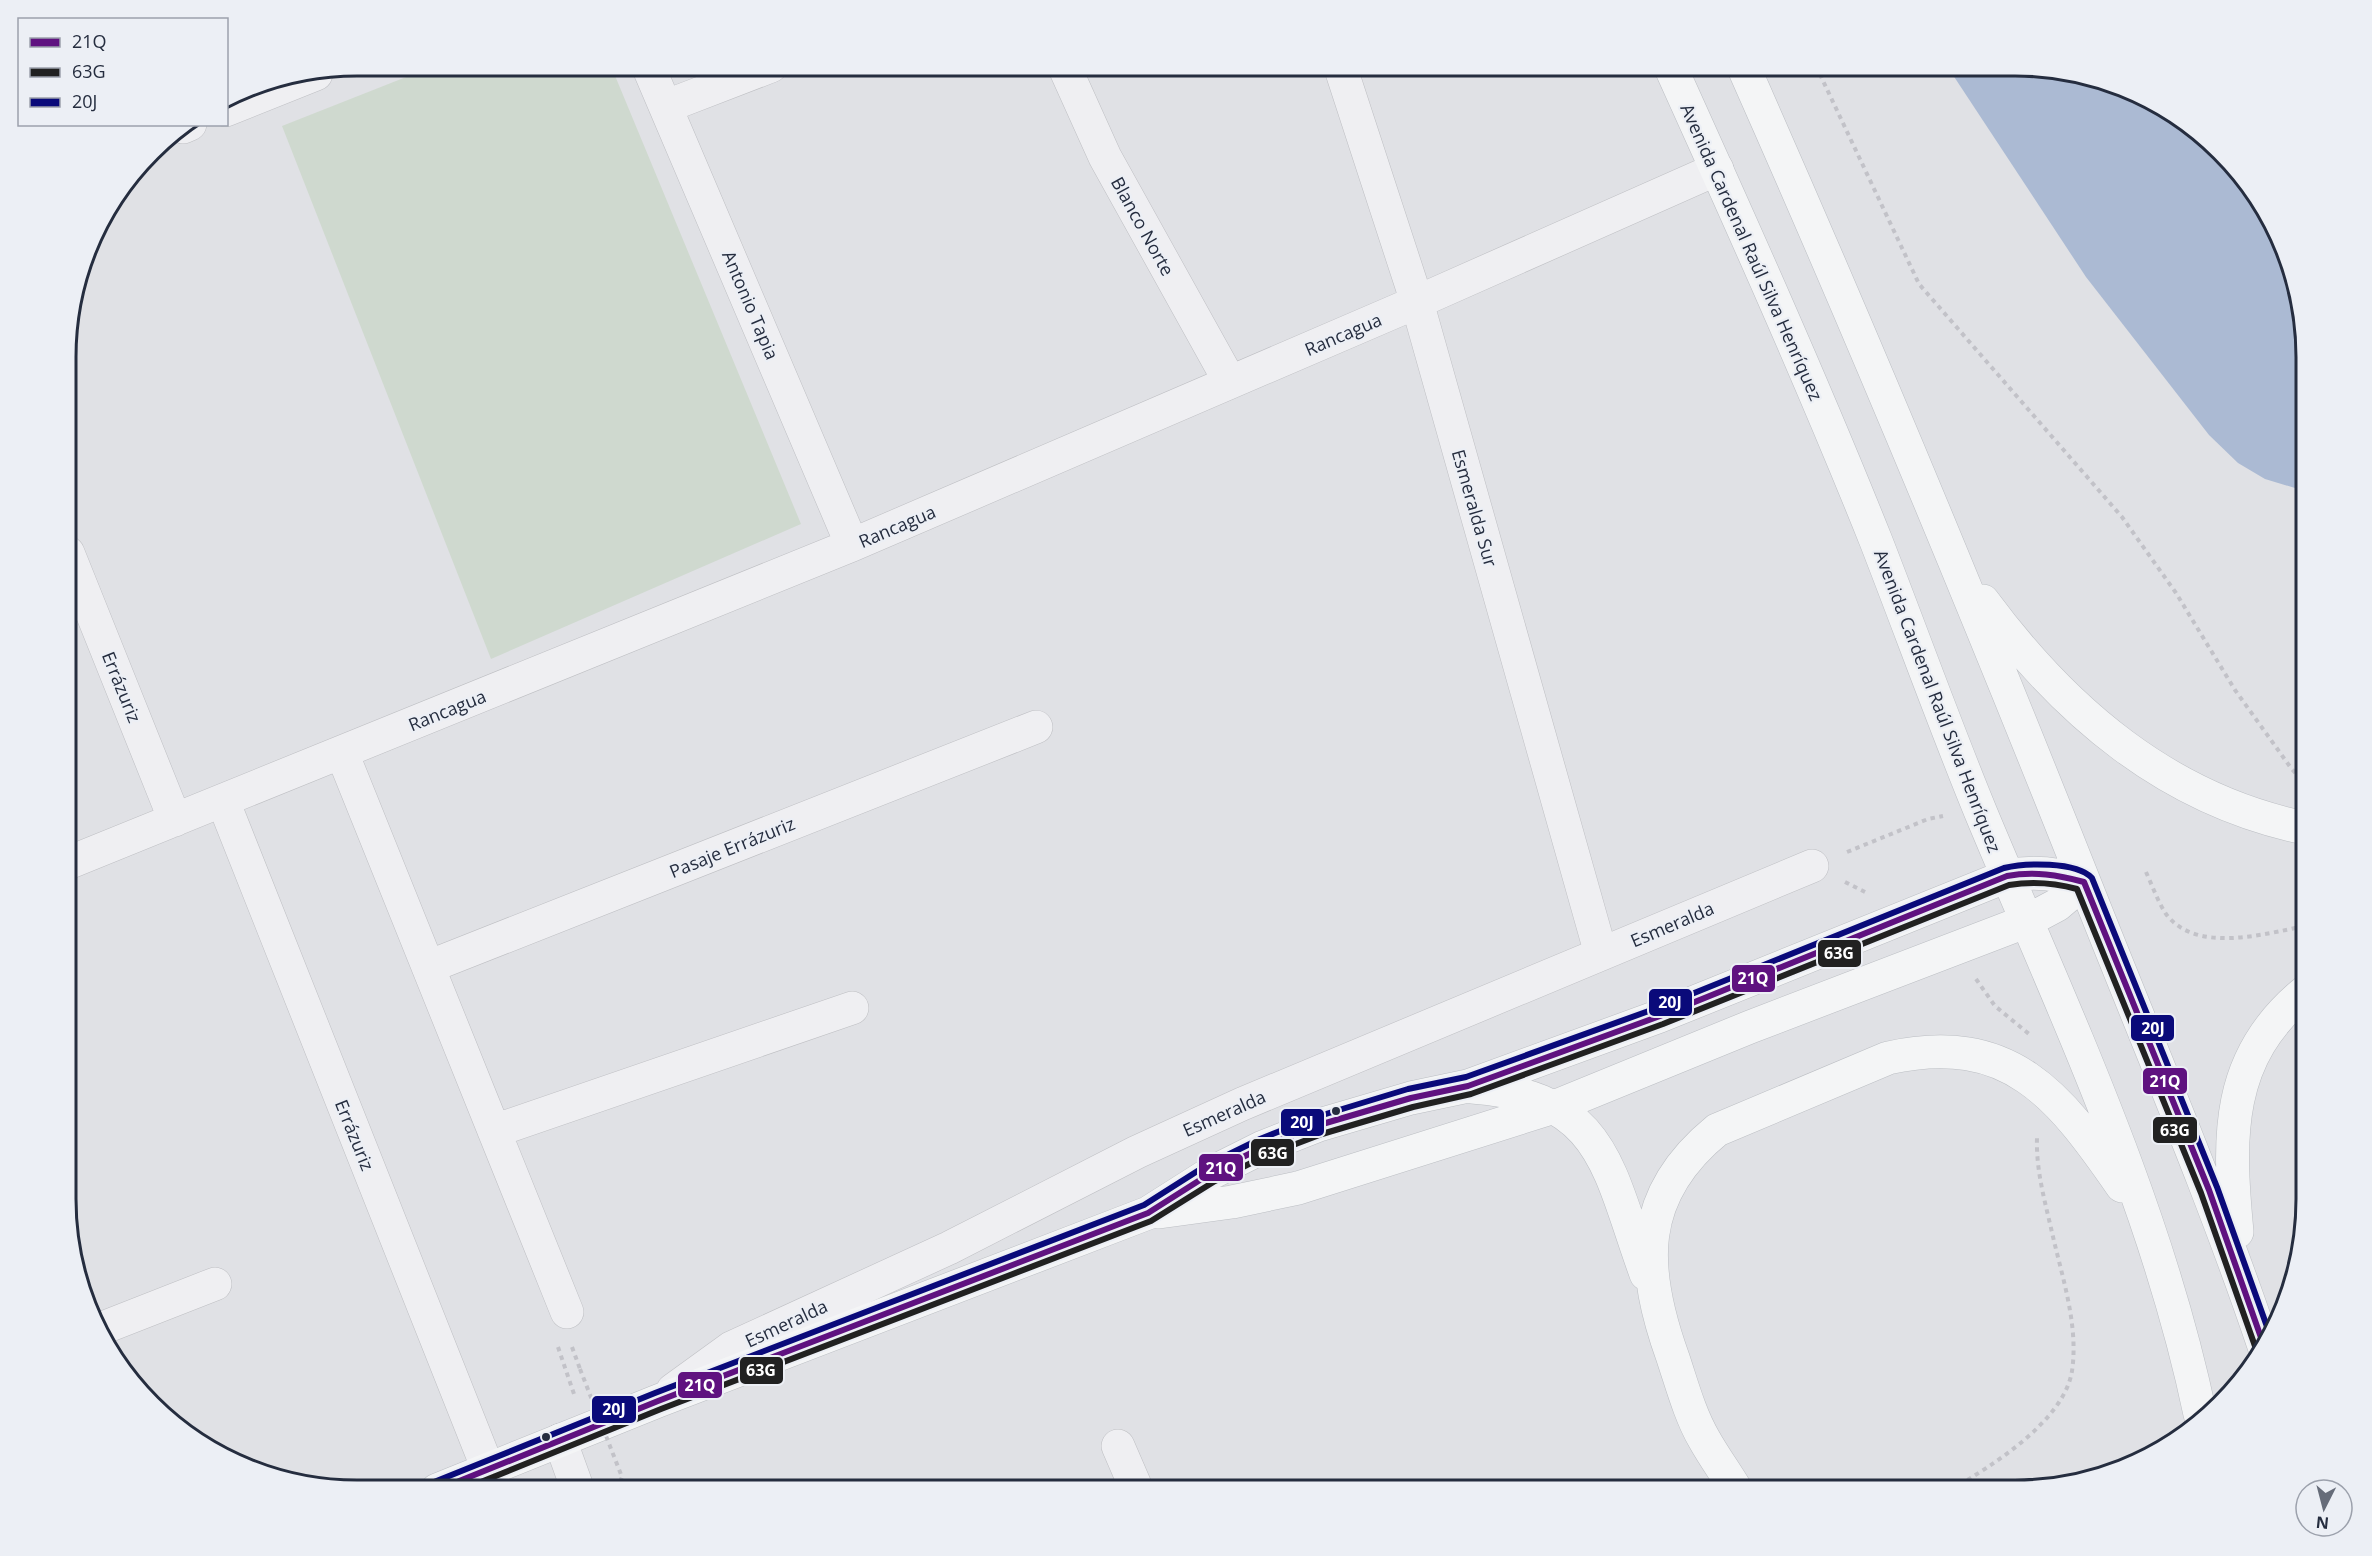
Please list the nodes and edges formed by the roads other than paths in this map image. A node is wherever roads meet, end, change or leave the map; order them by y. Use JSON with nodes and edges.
{"nodes":[{"id":1,"x":653,"y":76,"type":"edge"},
{"id":2,"x":745,"y":76,"type":"edge"},
{"id":3,"x":1069,"y":76,"type":"edge"},
{"id":4,"x":1343,"y":76,"type":"edge"},
{"id":5,"x":1675,"y":76,"type":"edge"},
{"id":6,"x":1747,"y":76,"type":"edge"},
{"id":7,"x":288,"y":85,"type":"edge"},
{"id":8,"x":667,"y":106,"type":"junction"},
{"id":9,"x":228,"y":109,"type":"edge"},
{"id":10,"x":1717,"y":168,"type":"junction"},
{"id":11,"x":1417,"y":302,"type":"junction"},
{"id":12,"x":1230,"y":382,"type":"junction"},
{"id":13,"x":852,"y":545,"type":"junction"},
{"id":14,"x":1959,"y":568,"type":"junction"},
{"id":15,"x":76,"y":573,"type":"edge"},
{"id":16,"x":1036,"y":727,"type":"dead end"},
{"id":17,"x":342,"y":753,"type":"junction"},
{"id":18,"x":223,"y":801,"type":"junction"},
{"id":19,"x":175,"y":820,"type":"junction"},
{"id":20,"x":2296,"y":826,"type":"edge"},
{"id":21,"x":76,"y":860,"type":"edge"},
{"id":22,"x":1812,"y":866,"type":"road end"},
{"id":23,"x":2007,"y":876,"type":"junction"},
{"id":24,"x":2084,"y":882,"type":"junction"},
{"id":25,"x":2027,"y":921,"type":"junction"},
{"id":26,"x":1601,"y":954,"type":"junction"},
{"id":27,"x":428,"y":967,"type":"junction"},
{"id":28,"x":2296,"y":999,"type":"edge"},
{"id":29,"x":852,"y":1008,"type":"dead end"},
{"id":30,"x":1468,"y":1086,"type":"junction"},
{"id":31,"x":1554,"y":1107,"type":"junction"},
{"id":32,"x":494,"y":1131,"type":"junction"},
{"id":33,"x":1148,"y":1214,"type":"junction"},
{"id":34,"x":2154,"y":1242,"type":"junction"},
{"id":35,"x":2241,"y":1279,"type":"junction"},
{"id":36,"x":215,"y":1284,"type":"dead end"},
{"id":37,"x":1653,"y":1293,"type":"junction"},
{"id":38,"x":107,"y":1326,"type":"edge"},
{"id":39,"x":566,"y":1330,"type":"road end"},
{"id":40,"x":2260,"y":1335,"type":"edge"},
{"id":41,"x":658,"y":1401,"type":"junction"},
{"id":42,"x":2199,"y":1411,"type":"edge"},
{"id":43,"x":560,"y":1440,"type":"junction"},
{"id":44,"x":1119,"y":1446,"type":"dead end"},
{"id":45,"x":488,"y":1469,"type":"junction"},
{"id":46,"x":461,"y":1480,"type":"edge"},
{"id":47,"x":574,"y":1480,"type":"edge"},
{"id":48,"x":1133,"y":1480,"type":"edge"},
{"id":49,"x":1730,"y":1480,"type":"edge"}],
"edges":[{"from":1,"to":8,"type":"street","name":"Antonio Tapia"},
{"from":2,"to":8,"type":"street"},
{"from":3,"to":12,"type":"street","name":"Blanco Norte"},
{"from":4,"to":11,"type":"street","name":"Esmeralda Sur"},
{"from":5,"to":10,"type":"main road","name":"Avenida Cardenal Raúl Silva Henríquez"},
{"from":6,"to":14,"type":"main road"},
{"from":7,"to":9,"type":"street"},
{"from":8,"to":13,"type":"street","name":"Antonio Tapia"},
{"from":10,"to":11,"type":"street","name":"Rancagua"},
{"from":10,"to":23,"type":"main road","name":"Avenida Cardenal Raúl Silva Henríquez"},
{"from":11,"to":12,"type":"street","name":"Rancagua"},
{"from":11,"to":26,"type":"street","name":"Esmeralda Sur"},
{"from":12,"to":13,"type":"street","name":"Rancagua"},
{"from":13,"to":17,"type":"street","name":"Rancagua"},
{"from":14,"to":20,"type":"main road"},
{"from":14,"to":24,"type":"main road"},
{"from":15,"to":19,"type":"street","name":"Errázuriz"},
{"from":16,"to":27,"type":"street","name":"Pasaje Errázuriz"},
{"from":17,"to":18,"type":"street","name":"Rancagua"},
{"from":17,"to":27,"type":"street"},
{"from":18,"to":19,"type":"street","name":"Rancagua"},
{"from":18,"to":45,"type":"street","name":"Errázuriz"},
{"from":19,"to":21,"type":"street","name":"Rancagua"},
{"from":22,"to":26,"type":"street","name":"Esmeralda"},
{"from":23,"to":24,"type":"main road","name":"Esmeralda"},
{"from":23,"to":25,"type":"main road","name":"Avenida Cardenal Raúl Silva Henríquez"},
{"from":23,"to":30,"type":"main road","name":"Esmeralda"},
{"from":24,"to":25,"type":"main road"},
{"from":24,"to":35,"type":"main road"},
{"from":25,"to":31,"type":"main road"},
{"from":25,"to":34,"type":"main road","name":"Avenida Cardenal Raúl Silva Henríquez"},
{"from":26,"to":41,"type":"street","name":"Esmeralda"},
{"from":27,"to":32,"type":"street"},
{"from":28,"to":35,"type":"main road"},
{"from":29,"to":32,"type":"street"},
{"from":30,"to":31,"type":"main road"},
{"from":30,"to":33,"type":"main road","name":"Esmeralda"},
{"from":31,"to":33,"type":"main road"},
{"from":31,"to":37,"type":"main road"},
{"from":32,"to":39,"type":"street"},
{"from":33,"to":41,"type":"main road","name":"Esmeralda"},
{"from":34,"to":37,"type":"main road"},
{"from":34,"to":42,"type":"main road","name":"Avenida Cardenal Raúl Silva Henríquez"},
{"from":35,"to":40,"type":"main road"},
{"from":36,"to":38,"type":"street"},
{"from":37,"to":49,"type":"main road"},
{"from":41,"to":43,"type":"main road","name":"Esmeralda"},
{"from":43,"to":45,"type":"main road","name":"Esmeralda"},
{"from":43,"to":47,"type":"street"},
{"from":44,"to":48,"type":"street"},
{"from":45,"to":46,"type":"main road","name":"Esmeralda"}]}
